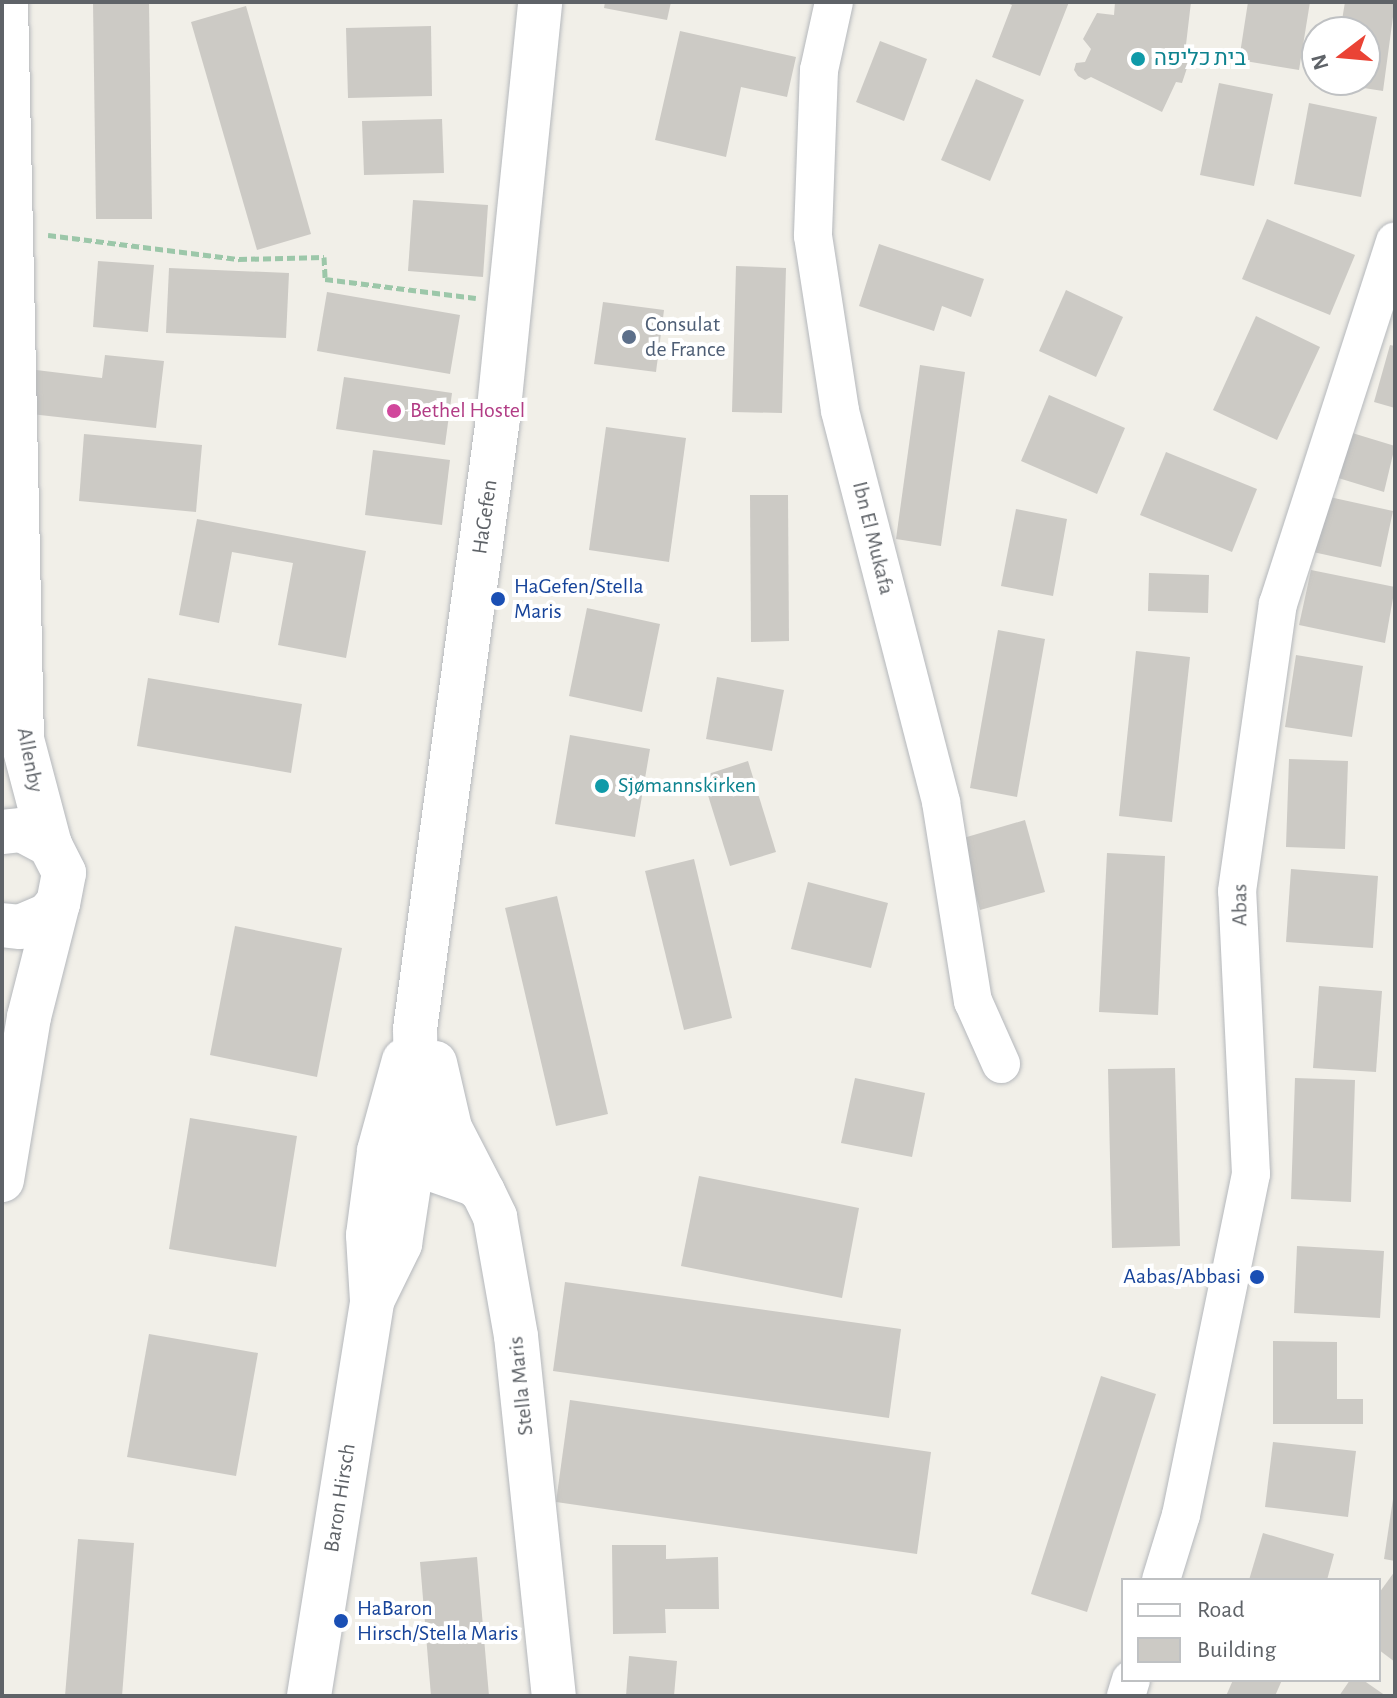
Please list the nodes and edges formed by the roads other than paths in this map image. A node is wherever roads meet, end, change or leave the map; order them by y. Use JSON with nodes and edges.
{"nodes":[{"id":1,"x":6,"y":2,"type":"edge"},
{"id":2,"x":540,"y":2,"type":"edge"},
{"id":3,"x":834,"y":2,"type":"edge"},
{"id":4,"x":1395,"y":241,"type":"edge"},
{"id":5,"x":8,"y":358,"type":"edge"},
{"id":6,"x":2,"y":832,"type":"edge"},
{"id":7,"x":50,"y":845,"type":"junction"},
{"id":8,"x":58,"y":903,"type":"junction"},
{"id":9,"x":2,"y":925,"type":"edge"},
{"id":10,"x":422,"y":973,"type":"junction"},
{"id":11,"x":1001,"y":1064,"type":"dead end"},
{"id":12,"x":396,"y":1156,"type":"junction"},
{"id":13,"x":2,"y":1180,"type":"edge"},
{"id":14,"x":489,"y":1204,"type":"junction"},
{"id":15,"x":400,"y":1244,"type":"junction"},
{"id":16,"x":372,"y":1301,"type":"junction"},
{"id":17,"x":1162,"y":1578,"type":"edge"},
{"id":18,"x":309,"y":1696,"type":"edge"},
{"id":19,"x":554,"y":1696,"type":"edge"}],
"edges":[{"from":1,"to":5,"type":"street","name":"Allenby"},
{"from":2,"to":10,"type":"street","name":"HaGefen"},
{"from":3,"to":11,"type":"street","name":"Ibn El Mukafa"},
{"from":4,"to":17,"type":"street","name":"Abas"},
{"from":5,"to":7,"type":"street","name":"Allenby"},
{"from":6,"to":7,"type":"street"},
{"from":7,"to":8,"type":"street","name":"Allenby"},
{"from":8,"to":9,"type":"street"},
{"from":8,"to":13,"type":"street","name":"Allenby"},
{"from":10,"to":12,"type":"street","name":"HaGefen"},
{"from":10,"to":14,"type":"street","name":"Stella Maris"},
{"from":12,"to":14,"type":"street"},
{"from":12,"to":15,"type":"street","name":"Baron Hirsch"},
{"from":12,"to":16,"type":"street","name":"Baron Hirsch"},
{"from":14,"to":15,"type":"street"},
{"from":14,"to":19,"type":"street","name":"Stella Maris"},
{"from":15,"to":16,"type":"street","name":"Baron Hirsch"},
{"from":16,"to":18,"type":"street","name":"Baron Hirsch"}]}
